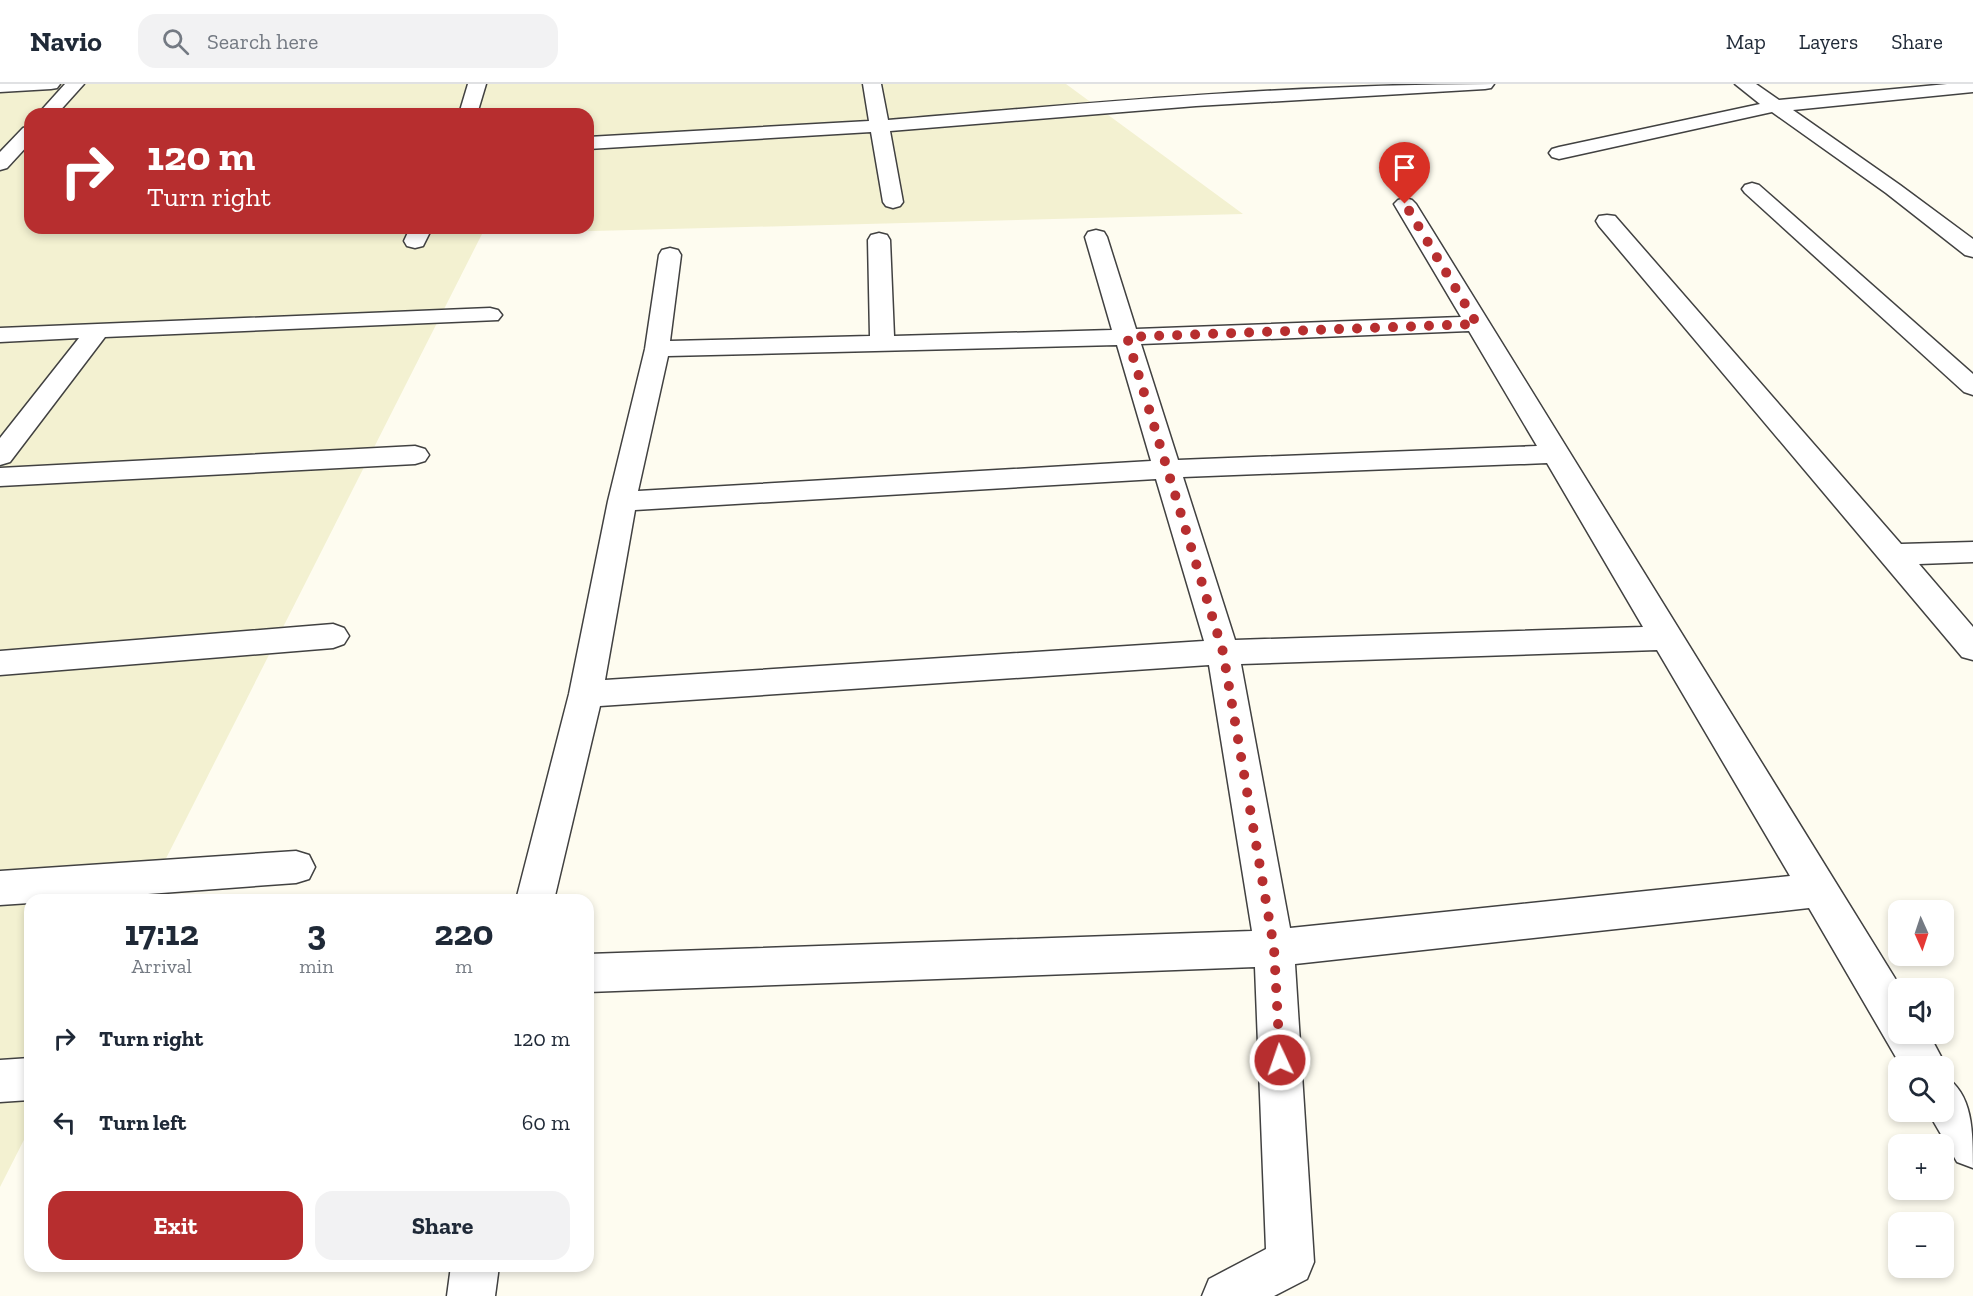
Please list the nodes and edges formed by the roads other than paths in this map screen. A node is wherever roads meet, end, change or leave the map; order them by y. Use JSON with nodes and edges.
{"nodes":[{"id":1,"x":51,"y":84,"type":"edge"},
{"id":2,"x":75,"y":84,"type":"edge"},
{"id":3,"x":477,"y":84,"type":"edge"},
{"id":4,"x":872,"y":84,"type":"edge"},
{"id":5,"x":1485,"y":84,"type":"edge"},
{"id":6,"x":1744,"y":84,"type":"edge"},
{"id":7,"x":0,"y":87,"type":"edge"},
{"id":8,"x":1973,"y":87,"type":"edge"},
{"id":9,"x":1774,"y":106,"type":"junction"},
{"id":10,"x":52,"y":108,"type":"edge"},
{"id":11,"x":470,"y":108,"type":"edge"},
{"id":12,"x":881,"y":126,"type":"junction"},
{"id":13,"x":24,"y":138,"type":"edge"},
{"id":14,"x":594,"y":143,"type":"edge"},
{"id":15,"x":1560,"y":153,"type":"dead end"},
{"id":16,"x":0,"y":164,"type":"edge"},
{"id":17,"x":1752,"y":189,"type":"dead end"},
{"id":18,"x":894,"y":202,"type":"dead end"},
{"id":19,"x":1405,"y":204,"type":"dead end"},
{"id":20,"x":1607,"y":221,"type":"dead end"},
{"id":21,"x":1096,"y":237,"type":"dead end"},
{"id":22,"x":879,"y":240,"type":"dead end"},
{"id":23,"x":1973,"y":250,"type":"edge"},
{"id":24,"x":670,"y":255,"type":"dead end"},
{"id":25,"x":490,"y":315,"type":"dead end"},
{"id":26,"x":1477,"y":324,"type":"junction"},
{"id":27,"x":98,"y":330,"type":"junction"},
{"id":28,"x":0,"y":335,"type":"edge"},
{"id":29,"x":1127,"y":337,"type":"junction"},
{"id":30,"x":882,"y":342,"type":"junction"},
{"id":31,"x":657,"y":349,"type":"junction"},
{"id":32,"x":1973,"y":387,"type":"edge"},
{"id":33,"x":1556,"y":454,"type":"junction"},
{"id":34,"x":415,"y":455,"type":"dead end"},
{"id":35,"x":0,"y":456,"type":"edge"},
{"id":36,"x":1167,"y":469,"type":"junction"},
{"id":37,"x":0,"y":477,"type":"edge"},
{"id":38,"x":622,"y":501,"type":"junction"},
{"id":39,"x":1973,"y":552,"type":"edge"},
{"id":40,"x":1894,"y":555,"type":"junction"},
{"id":41,"x":333,"y":636,"type":"dead end"},
{"id":42,"x":1666,"y":638,"type":"junction"},
{"id":43,"x":1973,"y":648,"type":"edge"},
{"id":44,"x":1223,"y":652,"type":"junction"},
{"id":45,"x":0,"y":663,"type":"edge"},
{"id":46,"x":586,"y":694,"type":"junction"},
{"id":47,"x":296,"y":867,"type":"dead end"},
{"id":48,"x":0,"y":888,"type":"edge"},
{"id":49,"x":1819,"y":890,"type":"junction"},
{"id":50,"x":536,"y":894,"type":"edge"},
{"id":51,"x":1274,"y":948,"type":"junction"},
{"id":52,"x":594,"y":973,"type":"edge"},
{"id":53,"x":1888,"y":1005,"type":"edge"},
{"id":54,"x":24,"y":1080,"type":"edge"},
{"id":55,"x":0,"y":1081,"type":"edge"},
{"id":56,"x":1954,"y":1115,"type":"edge"},
{"id":57,"x":1973,"y":1146,"type":"edge"},
{"id":58,"x":475,"y":1272,"type":"edge"},
{"id":59,"x":471,"y":1296,"type":"edge"},
{"id":60,"x":1226,"y":1296,"type":"edge"}],
"edges":[{"from":1,"to":7,"type":"street"},
{"from":2,"to":10,"type":"street"},
{"from":3,"to":11,"type":"street"},
{"from":4,"to":12,"type":"street"},
{"from":5,"to":12,"type":"street"},
{"from":6,"to":9,"type":"street"},
{"from":8,"to":9,"type":"street"},
{"from":9,"to":15,"type":"street"},
{"from":9,"to":23,"type":"street"},
{"from":12,"to":14,"type":"street"},
{"from":12,"to":18,"type":"street"},
{"from":13,"to":16,"type":"street"},
{"from":17,"to":32,"type":"street"},
{"from":19,"to":26,"type":"street"},
{"from":20,"to":40,"type":"street"},
{"from":21,"to":29,"type":"street"},
{"from":22,"to":30,"type":"street"},
{"from":24,"to":31,"type":"street"},
{"from":25,"to":27,"type":"street"},
{"from":26,"to":29,"type":"street"},
{"from":26,"to":33,"type":"street"},
{"from":27,"to":28,"type":"street"},
{"from":27,"to":35,"type":"street"},
{"from":29,"to":30,"type":"street"},
{"from":29,"to":36,"type":"street"},
{"from":30,"to":31,"type":"street"},
{"from":31,"to":38,"type":"street"},
{"from":33,"to":36,"type":"street"},
{"from":33,"to":42,"type":"street"},
{"from":34,"to":37,"type":"street"},
{"from":36,"to":38,"type":"street"},
{"from":36,"to":44,"type":"street"},
{"from":38,"to":46,"type":"street"},
{"from":39,"to":40,"type":"street"},
{"from":40,"to":43,"type":"street"},
{"from":41,"to":45,"type":"street"},
{"from":42,"to":44,"type":"street"},
{"from":42,"to":49,"type":"street"},
{"from":44,"to":46,"type":"street"},
{"from":44,"to":51,"type":"street"},
{"from":46,"to":50,"type":"street"},
{"from":47,"to":48,"type":"street"},
{"from":49,"to":51,"type":"street"},
{"from":49,"to":53,"type":"street"},
{"from":51,"to":52,"type":"street"},
{"from":51,"to":60,"type":"street"},
{"from":54,"to":55,"type":"street"},
{"from":56,"to":57,"type":"street"},
{"from":58,"to":59,"type":"street"}]}
